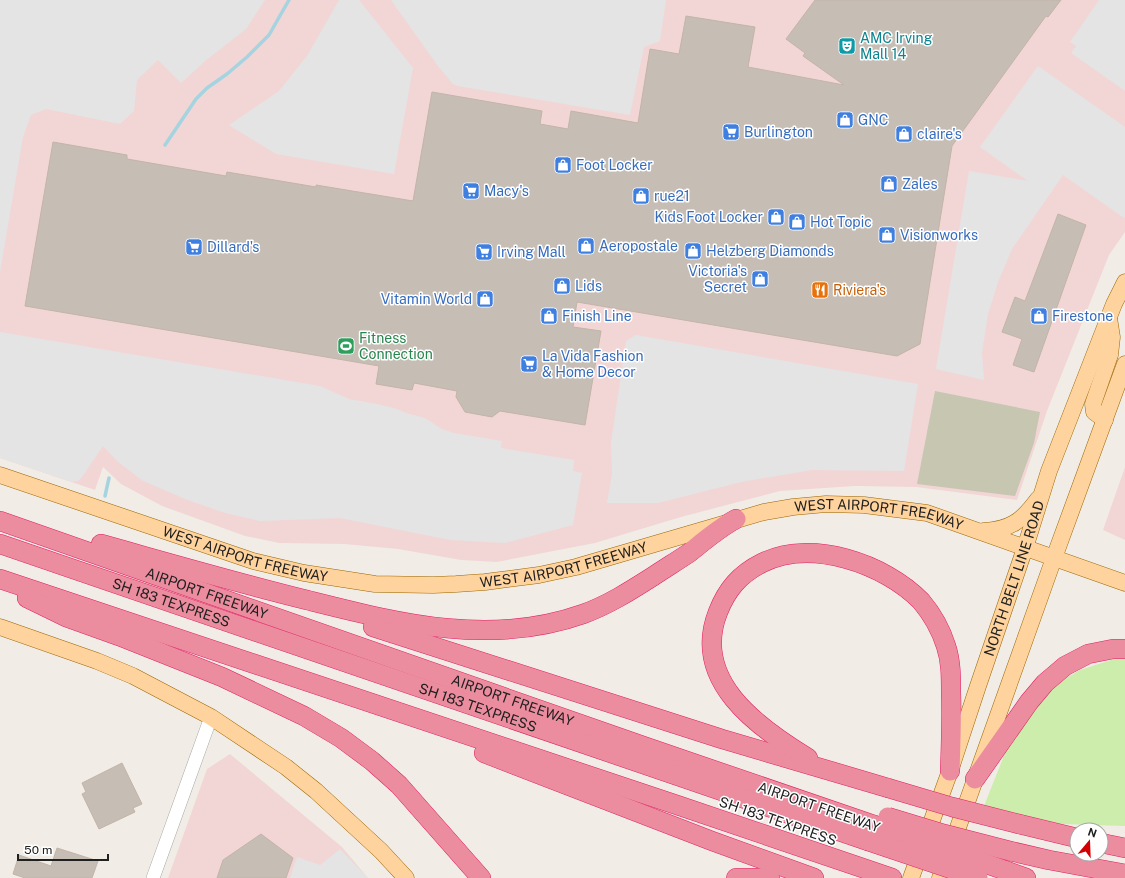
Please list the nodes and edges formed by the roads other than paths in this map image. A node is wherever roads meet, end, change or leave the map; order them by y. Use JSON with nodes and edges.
{"nodes":[{"id":1,"x":1125,"y":282,"type":"edge"},
{"id":2,"x":1109,"y":317,"type":"junction"},
{"id":3,"x":1125,"y":364,"type":"edge"},
{"id":4,"x":1105,"y":420,"type":"junction"},
{"id":5,"x":0,"y":475,"type":"edge"},
{"id":6,"x":1042,"y":493,"type":"junction"},
{"id":7,"x":0,"y":512,"type":"edge"},
{"id":8,"x":736,"y":519,"type":"junction"},
{"id":9,"x":0,"y":521,"type":"edge"},
{"id":10,"x":980,"y":531,"type":"junction"},
{"id":11,"x":0,"y":544,"type":"edge"},
{"id":12,"x":1025,"y":548,"type":"junction"},
{"id":13,"x":0,"y":555,"type":"edge"},
{"id":14,"x":1054,"y":558,"type":"junction"},
{"id":15,"x":0,"y":579,"type":"edge"},
{"id":16,"x":1125,"y":583,"type":"edge"},
{"id":17,"x":241,"y":584,"type":"junction"},
{"id":18,"x":0,"y":585,"type":"edge"},
{"id":19,"x":0,"y":627,"type":"edge"},
{"id":20,"x":1125,"y":649,"type":"edge"},
{"id":21,"x":396,"y":712,"type":"junction"},
{"id":22,"x":211,"y":717,"type":"junction"},
{"id":23,"x":834,"y":771,"type":"junction"},
{"id":24,"x":950,"y":771,"type":"junction"},
{"id":25,"x":975,"y":779,"type":"junction"},
{"id":26,"x":431,"y":820,"type":"junction"},
{"id":27,"x":1069,"y":835,"type":"edge"},
{"id":28,"x":1125,"y":835,"type":"edge"},
{"id":29,"x":1109,"y":836,"type":"edge"},
{"id":30,"x":869,"y":840,"type":"junction"},
{"id":31,"x":1109,"y":845,"type":"edge"},
{"id":32,"x":1125,"y":848,"type":"edge"},
{"id":33,"x":1125,"y":874,"type":"edge"},
{"id":34,"x":153,"y":878,"type":"edge"},
{"id":35,"x":406,"y":878,"type":"edge"},
{"id":36,"x":469,"y":878,"type":"edge"},
{"id":37,"x":480,"y":878,"type":"edge"},
{"id":38,"x":736,"y":878,"type":"edge"},
{"id":39,"x":770,"y":878,"type":"edge"},
{"id":40,"x":814,"y":878,"type":"edge"},
{"id":41,"x":892,"y":878,"type":"edge"},
{"id":42,"x":911,"y":878,"type":"edge"},
{"id":43,"x":940,"y":878,"type":"edge"},
{"id":44,"x":943,"y":878,"type":"edge"},
{"id":45,"x":978,"y":878,"type":"edge"},
{"id":46,"x":1026,"y":878,"type":"edge"}],
"edges":[{"from":1,"to":2,"type":"main road","name":"NORTH BELT LINE ROAD"},
{"from":2,"to":4,"type":"main road"},
{"from":2,"to":6,"type":"main road","name":"NORTH BELT LINE ROAD"},
{"from":3,"to":4,"type":"main road","name":"NORTH BELT LINE ROAD"},
{"from":4,"to":14,"type":"main road","name":"NORTH BELT LINE ROAD"},
{"from":5,"to":8,"type":"main road","name":"WEST AIRPORT FREEWAY"},
{"from":6,"to":10,"type":"main road"},
{"from":6,"to":12,"type":"main road","name":"NORTH BELT LINE ROAD"},
{"from":7,"to":17,"type":"highway"},
{"from":8,"to":10,"type":"main road","name":"WEST AIRPORT FREEWAY"},
{"from":8,"to":17,"type":"highway"},
{"from":9,"to":30,"type":"highway","name":"AIRPORT FREEWAY"},
{"from":10,"to":12,"type":"main road","name":"WEST AIRPORT FREEWAY"},
{"from":11,"to":30,"type":"highway","name":"SH 183 TEXPRESS"},
{"from":12,"to":14,"type":"main road","name":"WEST AIRPORT FREEWAY"},
{"from":12,"to":24,"type":"main road","name":"NORTH BELT LINE ROAD"},
{"from":13,"to":30,"type":"highway","name":"SH 183 TEXPRESS"},
{"from":14,"to":16,"type":"main road","name":"WEST AIRPORT FREEWAY"},
{"from":14,"to":25,"type":"main road","name":"NORTH BELT LINE ROAD"},
{"from":15,"to":21,"type":"highway","name":"AIRPORT FREEWAY"},
{"from":17,"to":23,"type":"highway"},
{"from":18,"to":26,"type":"highway"},
{"from":19,"to":22,"type":"main road"},
{"from":20,"to":25,"type":"highway"},
{"from":21,"to":30,"type":"highway","name":"AIRPORT FREEWAY"},
{"from":21,"to":40,"type":"highway"},
{"from":22,"to":34,"type":"street"},
{"from":22,"to":35,"type":"main road"},
{"from":23,"to":24,"type":"highway"},
{"from":23,"to":27,"type":"highway","bridge":true},
{"from":24,"to":42,"type":"main road","name":"NORTH BELT LINE ROAD"},
{"from":25,"to":43,"type":"main road","name":"NORTH BELT LINE ROAD"},
{"from":26,"to":36,"type":"highway"},
{"from":26,"to":37,"type":"highway"},
{"from":28,"to":29,"type":"highway"},
{"from":30,"to":33,"type":"highway","bridge":true},
{"from":30,"to":41,"type":"highway","name":"AIRPORT FREEWAY"},
{"from":30,"to":44,"type":"highway","name":"SH 183 TEXPRESS"},
{"from":30,"to":45,"type":"highway","name":"SH 183 TEXPRESS","bridge":true},
{"from":30,"to":46,"type":"highway","name":"AIRPORT FREEWAY","bridge":true},
{"from":31,"to":32,"type":"highway"},
{"from":38,"to":39,"type":"highway"}]}
